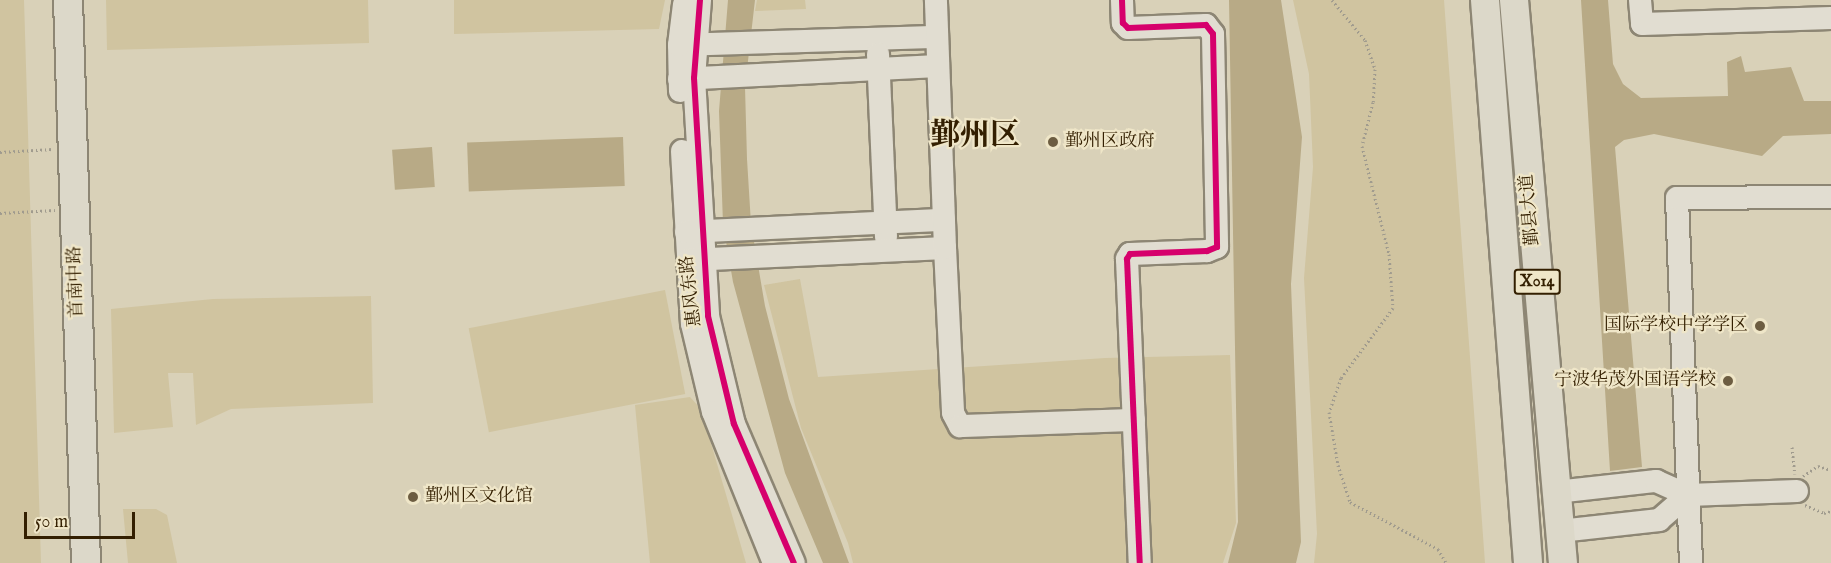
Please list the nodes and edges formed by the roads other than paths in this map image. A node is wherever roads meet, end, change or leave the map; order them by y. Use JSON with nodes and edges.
{"nodes":[{"id":1,"x":68,"y":0,"type":"edge"},
{"id":2,"x":684,"y":0,"type":"edge"},
{"id":3,"x":700,"y":0,"type":"edge"},
{"id":4,"x":936,"y":0,"type":"edge"},
{"id":5,"x":1122,"y":0,"type":"edge"},
{"id":6,"x":1485,"y":0,"type":"edge"},
{"id":7,"x":1514,"y":0,"type":"edge"},
{"id":8,"x":1640,"y":0,"type":"edge"},
{"id":9,"x":1831,"y":18,"type":"edge"},
{"id":10,"x":937,"y":38,"type":"junction"},
{"id":11,"x":878,"y":40,"type":"junction"},
{"id":12,"x":687,"y":45,"type":"junction"},
{"id":13,"x":938,"y":66,"type":"junction"},
{"id":14,"x":879,"y":69,"type":"junction"},
{"id":15,"x":687,"y":78,"type":"junction"},
{"id":16,"x":1831,"y":196,"type":"edge"},
{"id":17,"x":944,"y":220,"type":"junction"},
{"id":18,"x":886,"y":223,"type":"junction"},
{"id":19,"x":692,"y":231,"type":"junction"},
{"id":20,"x":945,"y":248,"type":"junction"},
{"id":21,"x":887,"y":251,"type":"junction"},
{"id":22,"x":694,"y":260,"type":"junction"},
{"id":23,"x":1134,"y":420,"type":"junction"},
{"id":24,"x":1797,"y":491,"type":"road end"},
{"id":25,"x":1556,"y":492,"type":"junction"},
{"id":26,"x":1688,"y":495,"type":"junction"},
{"id":27,"x":1560,"y":531,"type":"junction"},
{"id":28,"x":86,"y":563,"type":"edge"},
{"id":29,"x":774,"y":563,"type":"edge"},
{"id":30,"x":794,"y":563,"type":"edge"},
{"id":31,"x":1140,"y":563,"type":"edge"},
{"id":32,"x":1528,"y":563,"type":"edge"},
{"id":33,"x":1563,"y":563,"type":"edge"},
{"id":34,"x":1691,"y":563,"type":"edge"}],
"edges":[{"from":1,"to":28,"type":"main road","name":"首南中路"},
{"from":2,"to":12,"type":"street","name":"惠风东路"},
{"from":3,"to":12,"type":"street","name":"惠风东路"},
{"from":4,"to":10,"type":"street"},
{"from":5,"to":23,"type":"street"},
{"from":6,"to":32,"type":"main road","name":"鄞县大道","number":"X014"},
{"from":7,"to":25,"type":"main road","name":"鄞县大道","number":"X014"},
{"from":8,"to":9,"type":"street"},
{"from":10,"to":11,"type":"street"},
{"from":10,"to":13,"type":"street"},
{"from":11,"to":12,"type":"street"},
{"from":11,"to":14,"type":"street"},
{"from":12,"to":15,"type":"street","name":"惠风东路"},
{"from":13,"to":14,"type":"street"},
{"from":13,"to":17,"type":"street"},
{"from":14,"to":15,"type":"street"},
{"from":14,"to":18,"type":"street"},
{"from":15,"to":19,"type":"street","name":"惠风东路"},
{"from":16,"to":26,"type":"street"},
{"from":17,"to":18,"type":"street"},
{"from":17,"to":20,"type":"street"},
{"from":18,"to":19,"type":"street"},
{"from":18,"to":21,"type":"street"},
{"from":19,"to":22,"type":"street","name":"惠风东路"},
{"from":20,"to":21,"type":"street"},
{"from":20,"to":23,"type":"street"},
{"from":21,"to":22,"type":"street"},
{"from":22,"to":29,"type":"street","name":"惠风东路"},
{"from":22,"to":30,"type":"street","name":"惠风东路"},
{"from":23,"to":31,"type":"street"},
{"from":24,"to":26,"type":"street"},
{"from":25,"to":26,"type":"street"},
{"from":25,"to":27,"type":"main road","name":"鄞县大道","number":"X014"},
{"from":26,"to":27,"type":"street"},
{"from":26,"to":34,"type":"street"},
{"from":27,"to":33,"type":"main road","name":"鄞县大道","number":"X014"}]}
